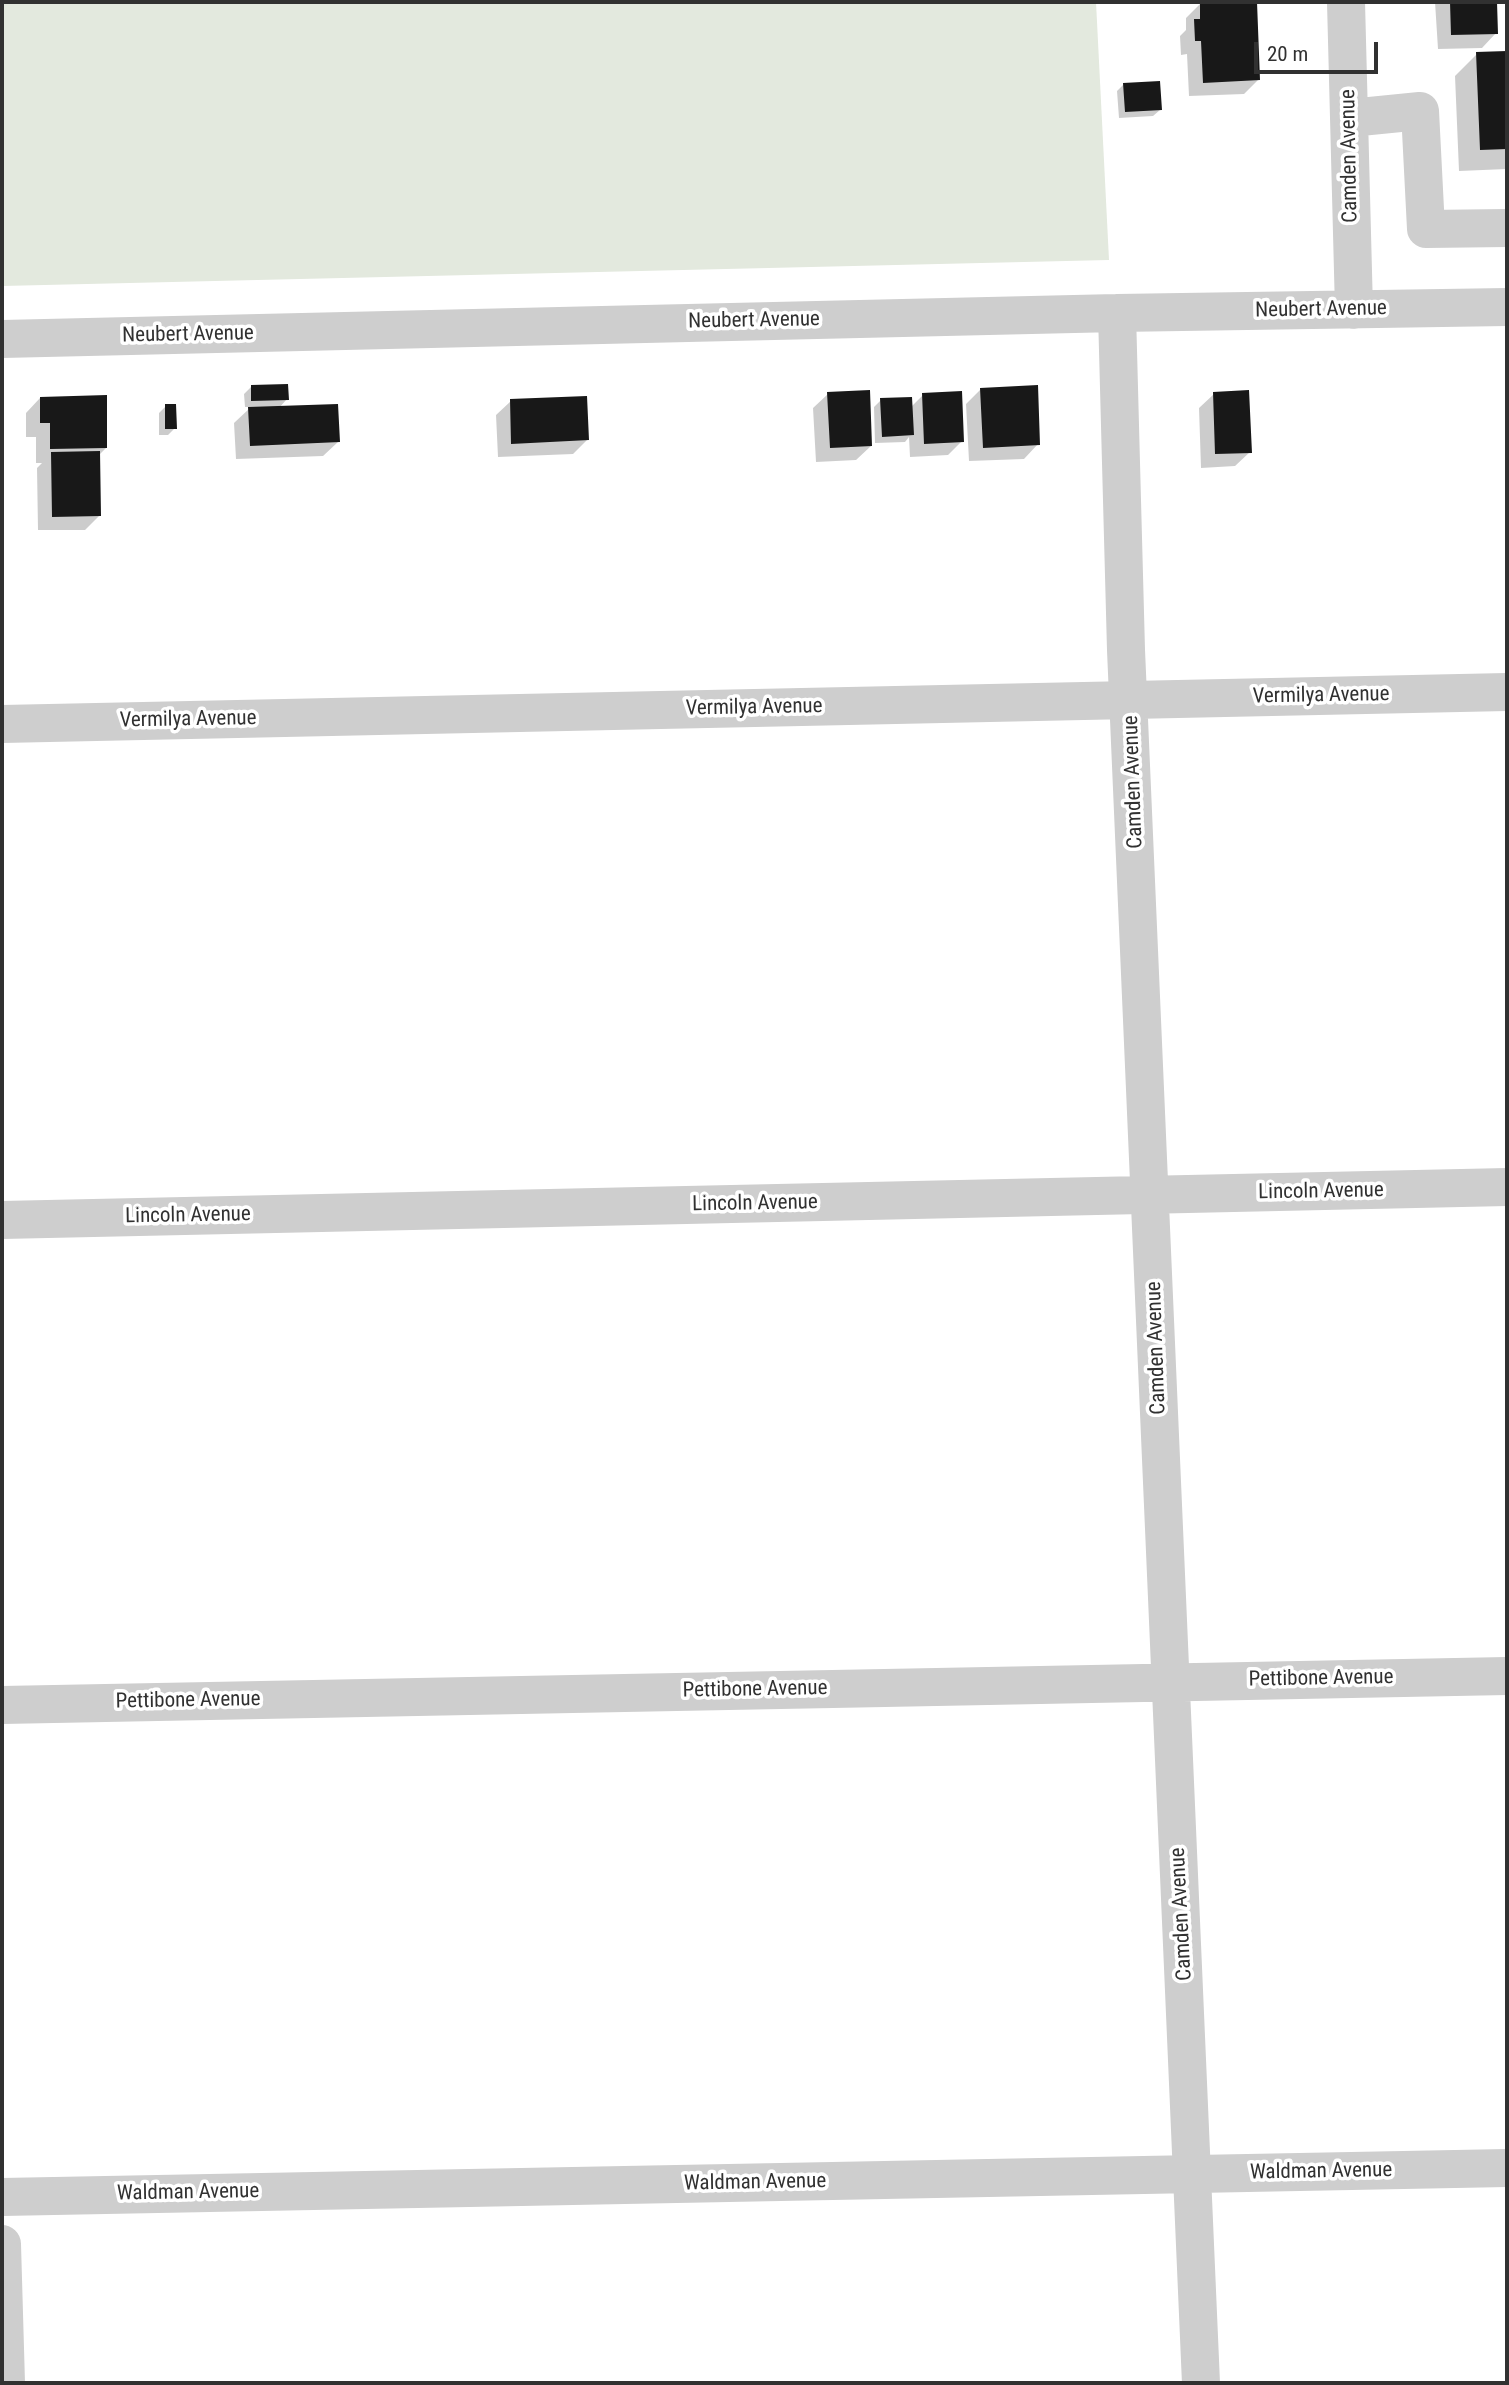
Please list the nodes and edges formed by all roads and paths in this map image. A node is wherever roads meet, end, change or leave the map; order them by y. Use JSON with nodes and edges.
{"nodes":[{"id":1,"x":1346,"y":2,"type":"edge"},
{"id":2,"x":1350,"y":118,"type":"junction"},
{"id":3,"x":1507,"y":228,"type":"edge"},
{"id":4,"x":1507,"y":307,"type":"edge"},
{"id":5,"x":1354,"y":310,"type":"junction"},
{"id":6,"x":1117,"y":313,"type":"junction"},
{"id":7,"x":2,"y":339,"type":"edge"},
{"id":8,"x":1507,"y":692,"type":"edge"},
{"id":9,"x":1130,"y":699,"type":"junction"},
{"id":10,"x":2,"y":724,"type":"edge"},
{"id":11,"x":1507,"y":1187,"type":"edge"},
{"id":12,"x":1151,"y":1196,"type":"junction"},
{"id":13,"x":2,"y":1220,"type":"edge"},
{"id":14,"x":1507,"y":1676,"type":"edge"},
{"id":15,"x":1170,"y":1682,"type":"junction"},
{"id":16,"x":2,"y":1704,"type":"edge"},
{"id":17,"x":1507,"y":2168,"type":"edge"},
{"id":18,"x":1195,"y":2174,"type":"junction"},
{"id":19,"x":2,"y":2197,"type":"edge"},
{"id":20,"x":2,"y":2244,"type":"edge"},
{"id":21,"x":6,"y":2383,"type":"edge"},
{"id":22,"x":1201,"y":2383,"type":"edge"}],
"edges":[{"from":1,"to":2,"type":"street","name":"Camden Avenue"},
{"from":2,"to":3,"type":"street"},
{"from":2,"to":5,"type":"street","name":"Camden Avenue"},
{"from":4,"to":5,"type":"street","name":"Neubert Avenue"},
{"from":5,"to":6,"type":"street","name":"Neubert Avenue"},
{"from":6,"to":7,"type":"street","name":"Neubert Avenue"},
{"from":6,"to":9,"type":"street","name":"Camden Avenue"},
{"from":8,"to":9,"type":"street","name":"Vermilya Avenue"},
{"from":9,"to":10,"type":"street","name":"Vermilya Avenue"},
{"from":9,"to":12,"type":"street","name":"Camden Avenue"},
{"from":11,"to":12,"type":"street","name":"Lincoln Avenue"},
{"from":12,"to":13,"type":"street","name":"Lincoln Avenue"},
{"from":12,"to":15,"type":"street","name":"Camden Avenue"},
{"from":14,"to":15,"type":"street","name":"Pettibone Avenue"},
{"from":15,"to":16,"type":"street","name":"Pettibone Avenue"},
{"from":15,"to":18,"type":"street","name":"Camden Avenue"},
{"from":17,"to":18,"type":"street","name":"Waldman Avenue"},
{"from":18,"to":19,"type":"street","name":"Waldman Avenue"},
{"from":18,"to":22,"type":"street","name":"Camden Avenue"},
{"from":20,"to":21,"type":"street"}]}
